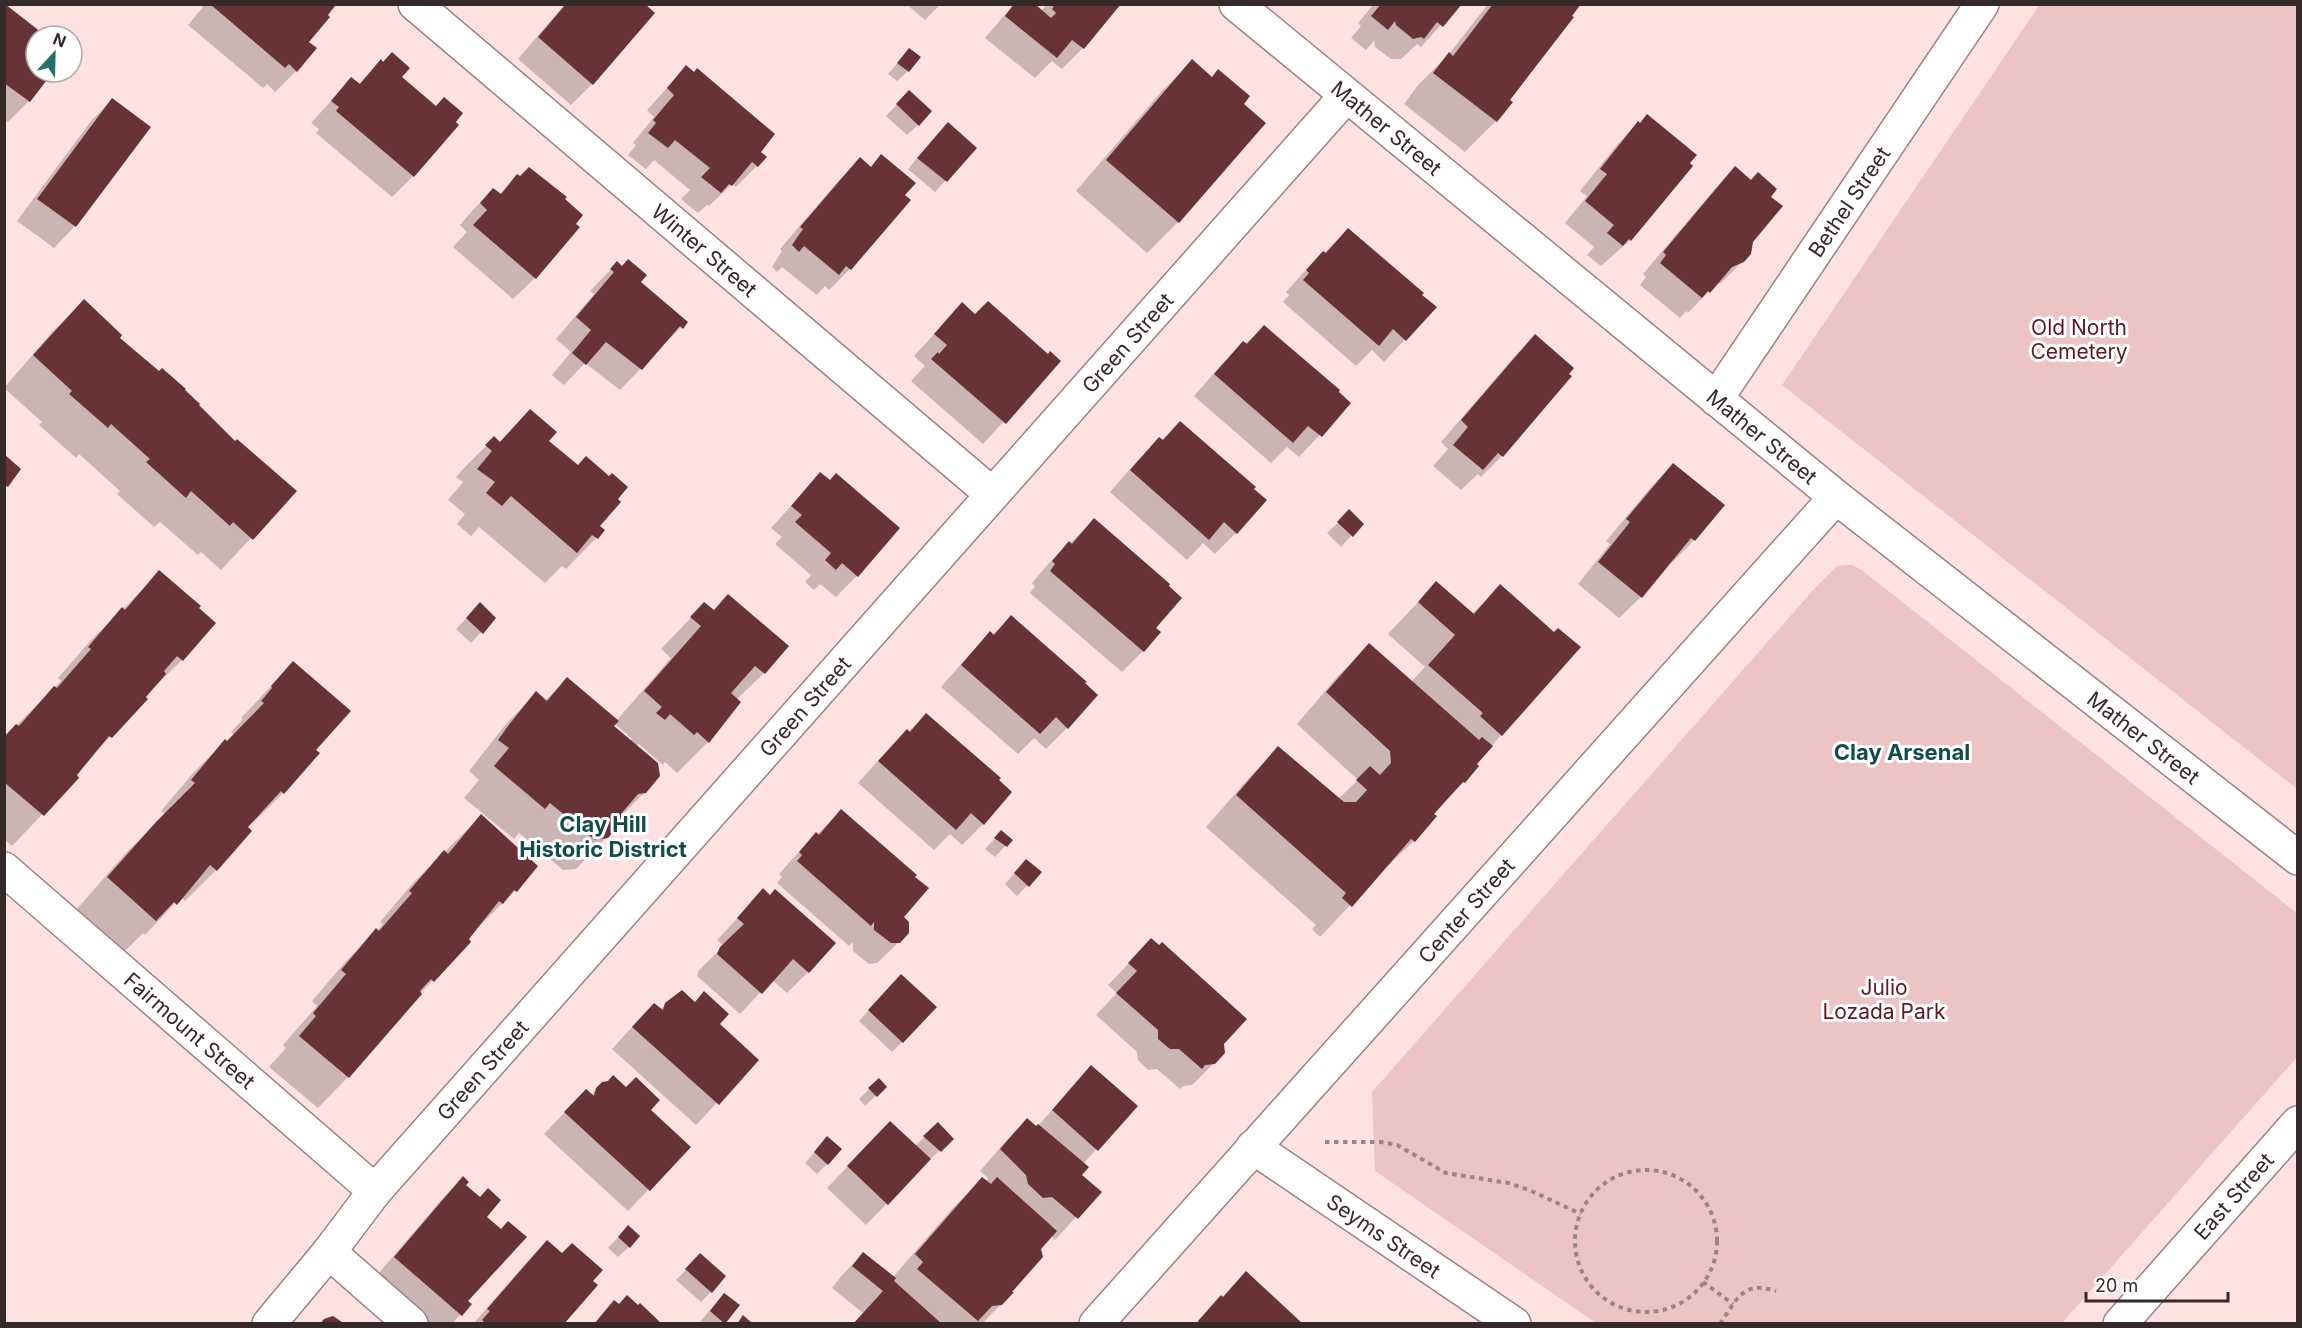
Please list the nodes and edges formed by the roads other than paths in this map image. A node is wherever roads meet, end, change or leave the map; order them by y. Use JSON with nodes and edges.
{"nodes":[{"id":1,"x":416,"y":4,"type":"edge"},
{"id":2,"x":1236,"y":4,"type":"edge"},
{"id":3,"x":1982,"y":4,"type":"edge"},
{"id":4,"x":1346,"y":96,"type":"junction"},
{"id":5,"x":1716,"y":399,"type":"junction"},
{"id":6,"x":992,"y":494,"type":"junction"},
{"id":7,"x":1836,"y":497,"type":"junction"},
{"id":8,"x":2298,"y":858,"type":"edge"},
{"id":9,"x":4,"y":869,"type":"edge"},
{"id":10,"x":2298,"y":1123,"type":"edge"},
{"id":11,"x":1253,"y":1147,"type":"junction"},
{"id":12,"x":375,"y":1191,"type":"junction"},
{"id":13,"x":329,"y":1252,"type":"junction"},
{"id":14,"x":269,"y":1323,"type":"edge"},
{"id":15,"x":411,"y":1323,"type":"edge"},
{"id":16,"x":1096,"y":1323,"type":"edge"},
{"id":17,"x":1514,"y":1323,"type":"edge"},
{"id":18,"x":2120,"y":1323,"type":"edge"}],
"edges":[{"from":1,"to":6,"type":"street","name":"Winter Street"},
{"from":2,"to":4,"type":"street","name":"Mather Street"},
{"from":3,"to":5,"type":"street","name":"Bethel Street"},
{"from":4,"to":5,"type":"street","name":"Mather Street"},
{"from":4,"to":6,"type":"street","name":"Green Street"},
{"from":5,"to":7,"type":"street","name":"Mather Street"},
{"from":6,"to":12,"type":"street","name":"Green Street"},
{"from":7,"to":8,"type":"street","name":"Mather Street"},
{"from":7,"to":11,"type":"street","name":"Center Street"},
{"from":9,"to":12,"type":"street","name":"Fairmount Street"},
{"from":10,"to":18,"type":"street","name":"East Street"},
{"from":11,"to":16,"type":"street","name":"Center Street"},
{"from":11,"to":17,"type":"street","name":"Seyms Street"},
{"from":12,"to":13,"type":"street","name":"Green Street"},
{"from":13,"to":14,"type":"street","name":"Green Street"},
{"from":13,"to":15,"type":"street"}]}
